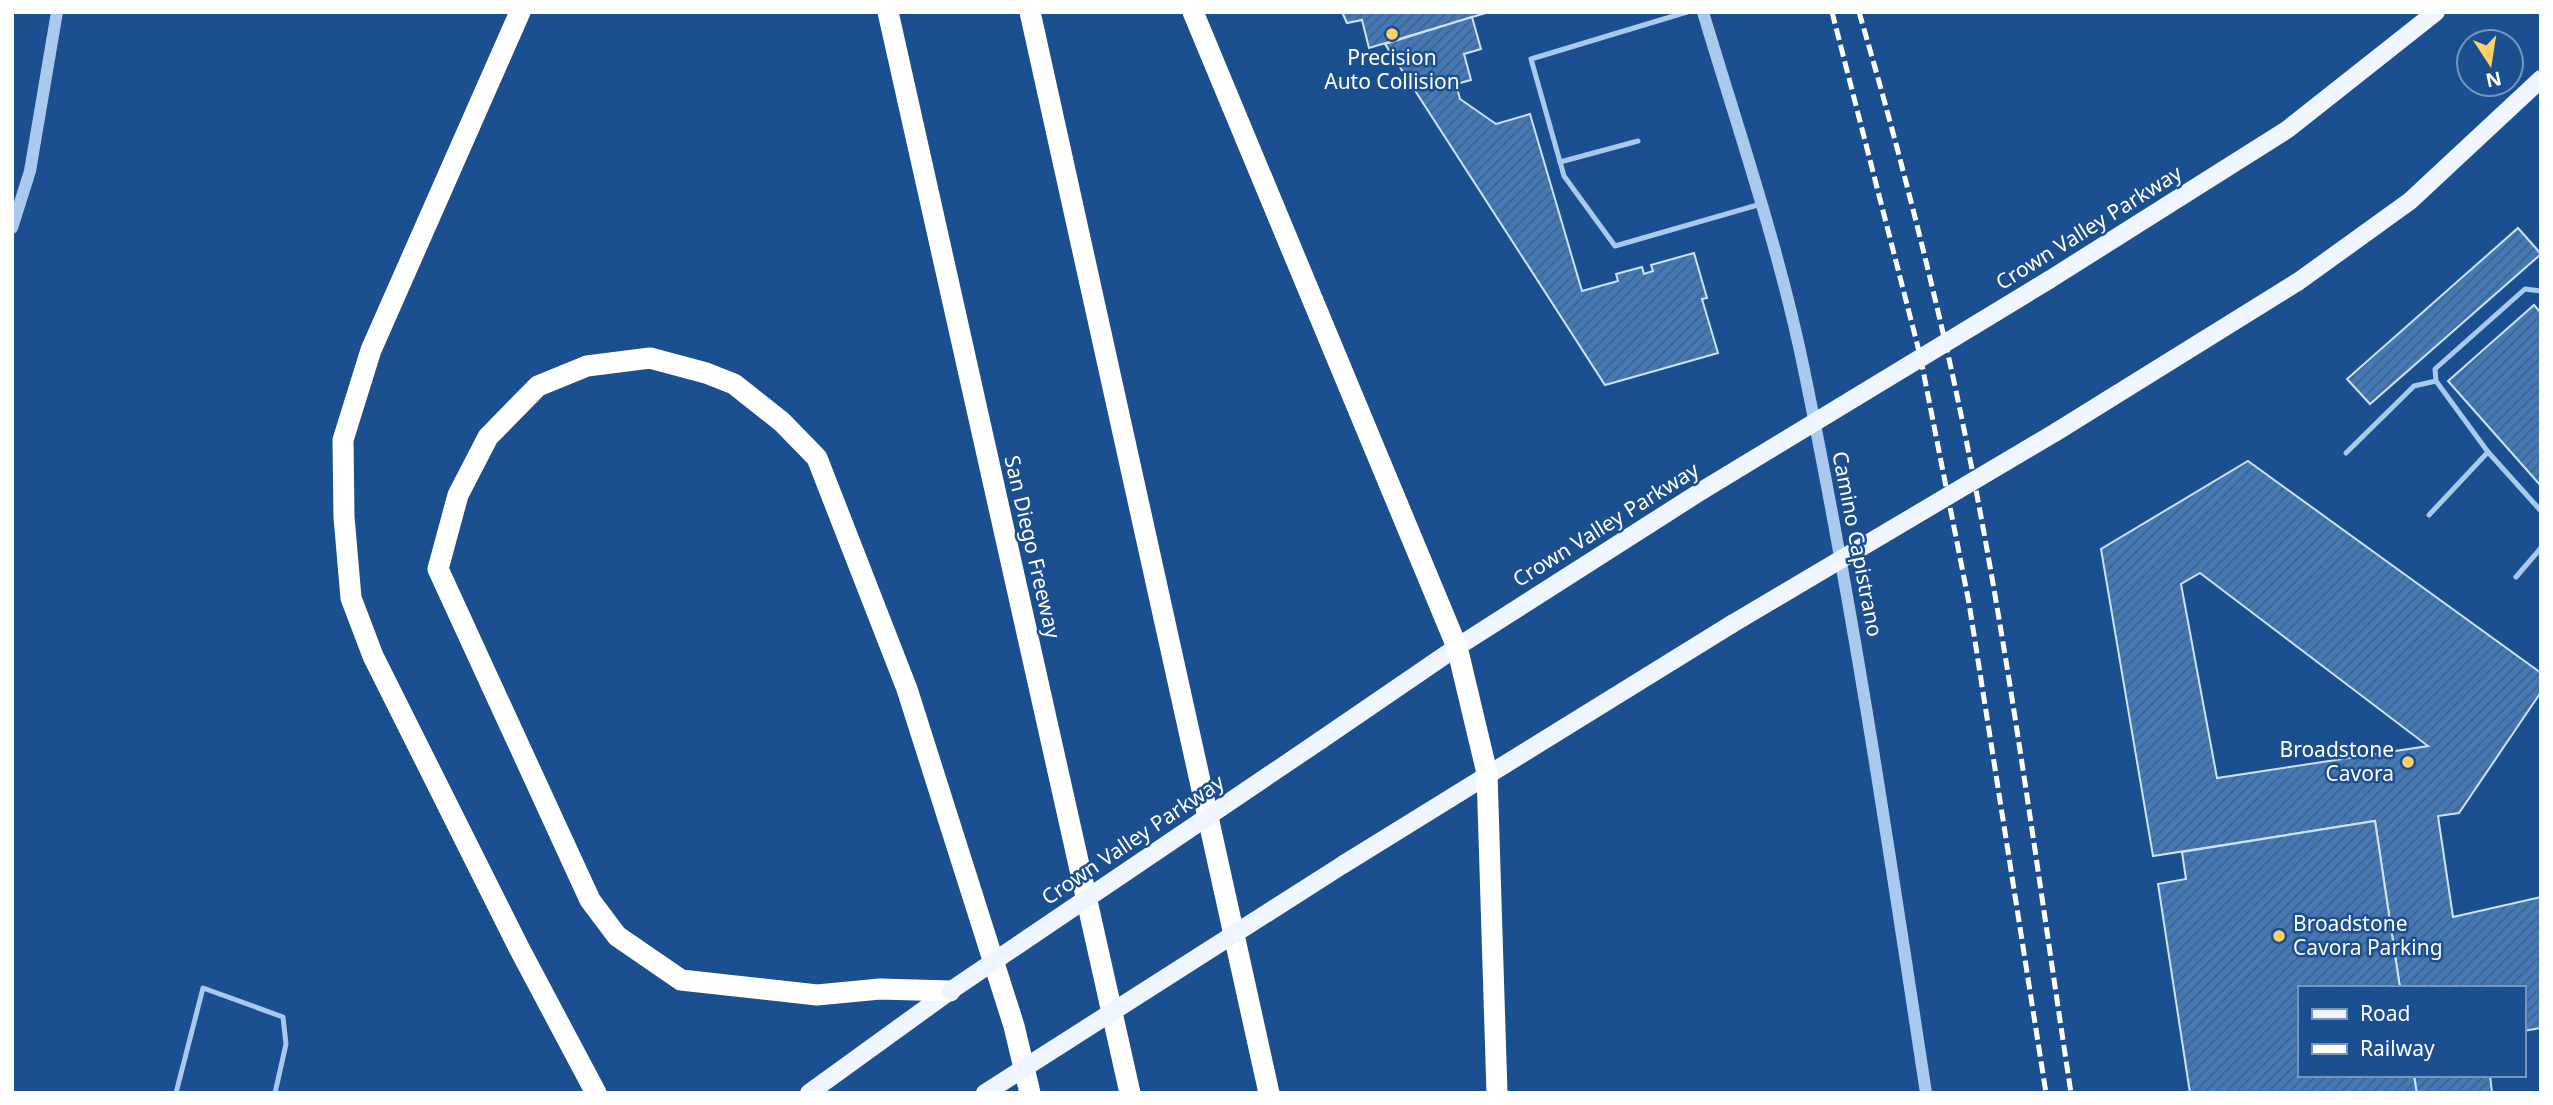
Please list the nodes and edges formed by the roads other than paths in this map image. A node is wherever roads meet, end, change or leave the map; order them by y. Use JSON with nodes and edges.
{"nodes":[{"id":1,"x":58,"y":12,"type":"edge"},
{"id":2,"x":520,"y":12,"type":"edge"},
{"id":3,"x":888,"y":12,"type":"edge"},
{"id":4,"x":1030,"y":12,"type":"edge"},
{"id":5,"x":1193,"y":12,"type":"edge"},
{"id":6,"x":1687,"y":12,"type":"edge"},
{"id":7,"x":1703,"y":12,"type":"edge"},
{"id":8,"x":2436,"y":12,"type":"edge"},
{"id":9,"x":2541,"y":79,"type":"edge"},
{"id":10,"x":1638,"y":141,"type":"dead end"},
{"id":11,"x":1560,"y":162,"type":"junction"},
{"id":12,"x":1761,"y":204,"type":"junction"},
{"id":13,"x":12,"y":228,"type":"edge"},
{"id":14,"x":2541,"y":290,"type":"edge"},
{"id":15,"x":2436,"y":381,"type":"junction"},
{"id":16,"x":2488,"y":452,"type":"junction"},
{"id":17,"x":2346,"y":453,"type":"dead end"},
{"id":18,"x":2541,"y":511,"type":"edge"},
{"id":19,"x":2429,"y":515,"type":"dead end"},
{"id":20,"x":2541,"y":548,"type":"edge"},
{"id":21,"x":2515,"y":577,"type":"dead end"},
{"id":22,"x":1457,"y":647,"type":"junction"},
{"id":23,"x":1487,"y":773,"type":"junction"},
{"id":24,"x":950,"y":991,"type":"junction"},
{"id":25,"x":176,"y":1093,"type":"edge"},
{"id":26,"x":275,"y":1093,"type":"edge"},
{"id":27,"x":596,"y":1093,"type":"edge"},
{"id":28,"x":809,"y":1093,"type":"edge"},
{"id":29,"x":985,"y":1093,"type":"edge"},
{"id":30,"x":1030,"y":1093,"type":"edge"},
{"id":31,"x":1130,"y":1093,"type":"edge"},
{"id":32,"x":1269,"y":1093,"type":"edge"},
{"id":33,"x":1497,"y":1093,"type":"edge"},
{"id":34,"x":1926,"y":1093,"type":"edge"}],
"edges":[{"from":1,"to":13,"type":"street"},
{"from":2,"to":27,"type":"highway"},
{"from":3,"to":31,"type":"highway","name":"San Diego Freeway"},
{"from":4,"to":32,"type":"highway"},
{"from":5,"to":22,"type":"highway"},
{"from":6,"to":11,"type":"lane"},
{"from":7,"to":12,"type":"street","name":"Camino Capistrano"},
{"from":8,"to":22,"type":"main road","name":"Crown Valley Parkway","bridge":true},
{"from":9,"to":23,"type":"main road","bridge":true},
{"from":10,"to":11,"type":"lane"},
{"from":11,"to":12,"type":"lane"},
{"from":12,"to":34,"type":"street","name":"Camino Capistrano"},
{"from":14,"to":15,"type":"lane"},
{"from":15,"to":16,"type":"lane"},
{"from":15,"to":17,"type":"lane"},
{"from":16,"to":18,"type":"lane"},
{"from":16,"to":19,"type":"lane"},
{"from":20,"to":21,"type":"lane"},
{"from":22,"to":23,"type":"highway"},
{"from":22,"to":24,"type":"main road","name":"Crown Valley Parkway","bridge":true},
{"from":23,"to":29,"type":"main road","bridge":true},
{"from":23,"to":33,"type":"highway"},
{"from":24,"to":28,"type":"main road","name":"Crown Valley Parkway"},
{"from":24,"to":30,"type":"highway"},
{"from":25,"to":26,"type":"lane"}]}
